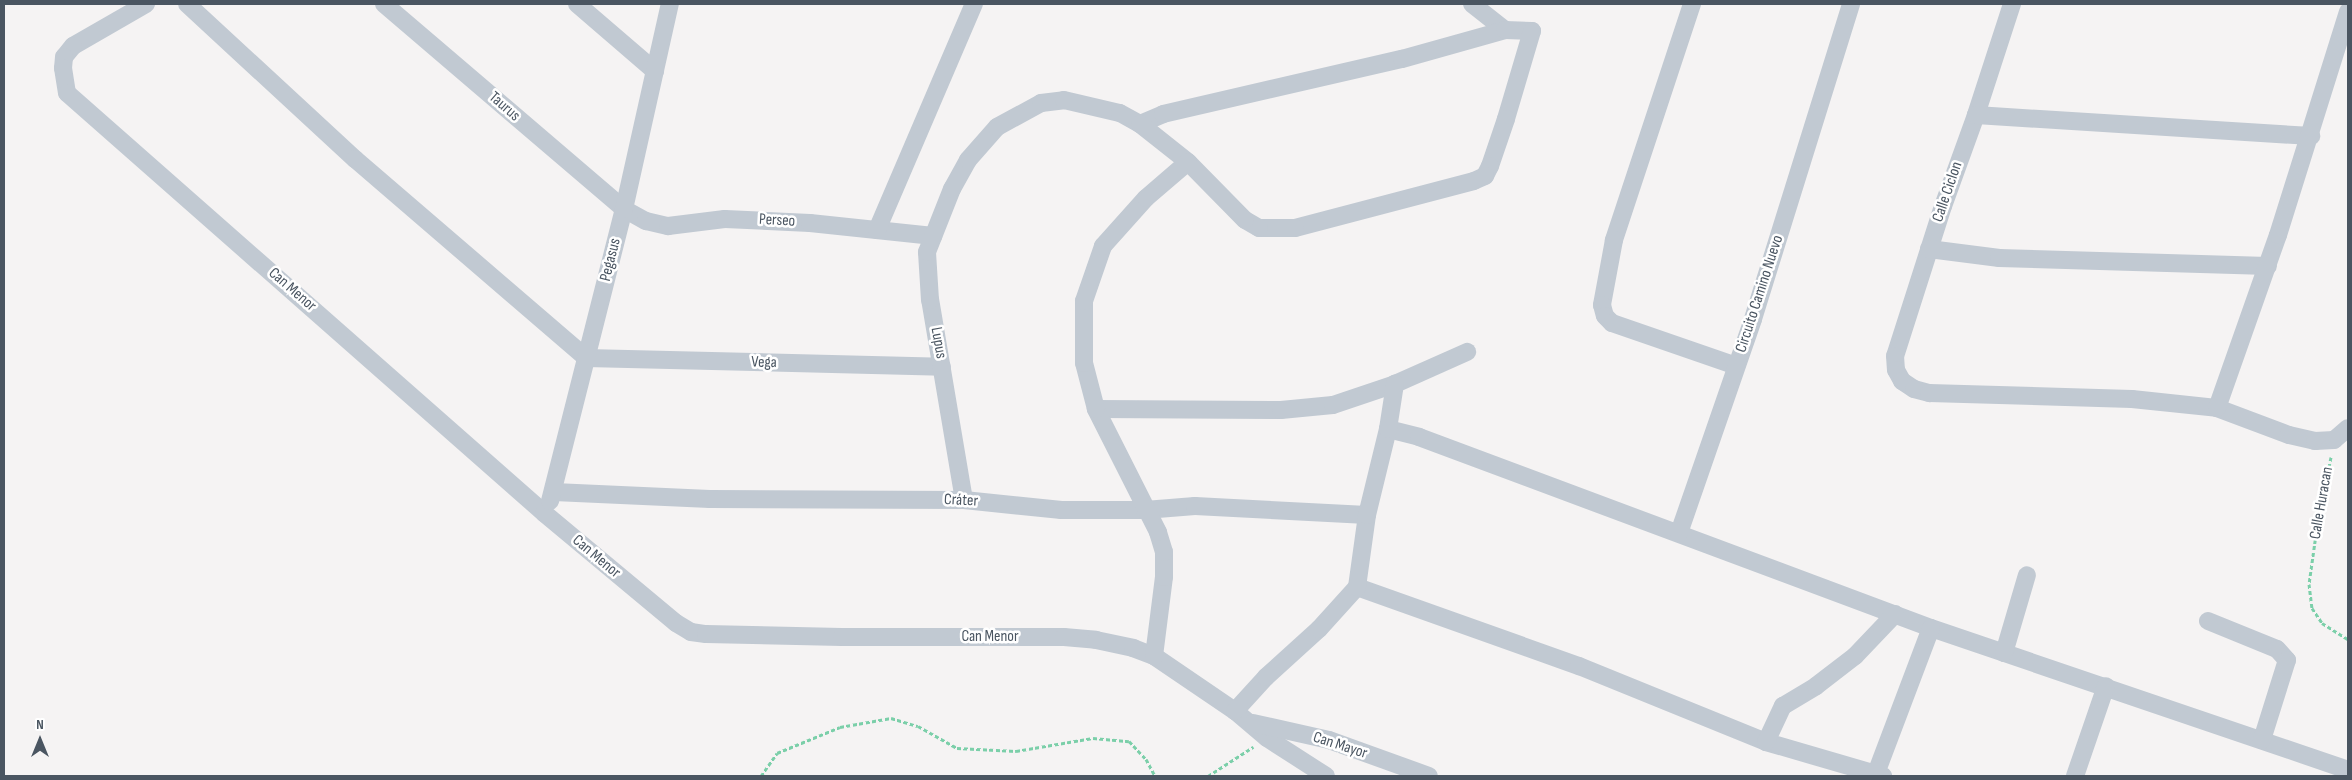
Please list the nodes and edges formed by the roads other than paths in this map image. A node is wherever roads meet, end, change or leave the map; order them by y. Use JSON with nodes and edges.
{"nodes":[{"id":1,"x":146,"y":4,"type":"edge"},
{"id":2,"x":187,"y":4,"type":"edge"},
{"id":3,"x":384,"y":4,"type":"edge"},
{"id":4,"x":577,"y":4,"type":"edge"},
{"id":5,"x":670,"y":4,"type":"edge"},
{"id":6,"x":974,"y":4,"type":"edge"},
{"id":7,"x":1472,"y":4,"type":"edge"},
{"id":8,"x":1692,"y":4,"type":"edge"},
{"id":9,"x":1851,"y":4,"type":"edge"},
{"id":10,"x":2012,"y":4,"type":"edge"},
{"id":11,"x":2348,"y":12,"type":"edge"},
{"id":12,"x":1505,"y":30,"type":"junction"},
{"id":13,"x":655,"y":71,"type":"junction"},
{"id":14,"x":1976,"y":115,"type":"junction"},
{"id":15,"x":1140,"y":124,"type":"junction"},
{"id":16,"x":2311,"y":136,"type":"junction"},
{"id":17,"x":1188,"y":162,"type":"junction"},
{"id":18,"x":624,"y":209,"type":"junction"},
{"id":19,"x":877,"y":230,"type":"junction"},
{"id":20,"x":933,"y":236,"type":"junction"},
{"id":21,"x":1928,"y":249,"type":"junction"},
{"id":22,"x":2268,"y":266,"type":"junction"},
{"id":23,"x":1467,"y":352,"type":"dead end"},
{"id":24,"x":586,"y":358,"type":"junction"},
{"id":25,"x":1736,"y":366,"type":"junction"},
{"id":26,"x":942,"y":367,"type":"junction"},
{"id":27,"x":1395,"y":384,"type":"junction"},
{"id":28,"x":2217,"y":408,"type":"junction"},
{"id":29,"x":1096,"y":409,"type":"junction"},
{"id":30,"x":2348,"y":428,"type":"edge"},
{"id":31,"x":1388,"y":429,"type":"junction"},
{"id":32,"x":554,"y":492,"type":"junction"},
{"id":33,"x":964,"y":500,"type":"junction"},
{"id":34,"x":1145,"y":510,"type":"junction"},
{"id":35,"x":544,"y":513,"type":"junction"},
{"id":36,"x":1367,"y":515,"type":"junction"},
{"id":37,"x":1678,"y":533,"type":"junction"},
{"id":38,"x":2027,"y":576,"type":"dead end"},
{"id":39,"x":1357,"y":587,"type":"junction"},
{"id":40,"x":1895,"y":614,"type":"junction"},
{"id":41,"x":2208,"y":621,"type":"dead end"},
{"id":42,"x":1932,"y":628,"type":"junction"},
{"id":43,"x":2004,"y":653,"type":"junction"},
{"id":44,"x":1154,"y":656,"type":"junction"},
{"id":45,"x":2106,"y":686,"type":"junction"},
{"id":46,"x":1235,"y":711,"type":"junction"},
{"id":47,"x":1250,"y":722,"type":"junction"},
{"id":48,"x":2262,"y":740,"type":"junction"},
{"id":49,"x":1766,"y":742,"type":"junction"},
{"id":50,"x":2348,"y":770,"type":"edge"},
{"id":51,"x":1878,"y":775,"type":"edge"},
{"id":52,"x":1326,"y":776,"type":"edge"},
{"id":53,"x":1429,"y":776,"type":"edge"},
{"id":54,"x":2075,"y":776,"type":"edge"}],
"edges":[{"from":1,"to":35,"type":"street","name":"Can Menor"},
{"from":2,"to":24,"type":"street"},
{"from":3,"to":18,"type":"street","name":"Taurus"},
{"from":4,"to":13,"type":"street"},
{"from":5,"to":13,"type":"street","name":"Pegasus"},
{"from":6,"to":19,"type":"street"},
{"from":7,"to":12,"type":"street"},
{"from":8,"to":25,"type":"street","name":"Circuito Camino Nuevo"},
{"from":9,"to":25,"type":"street","name":"Circuito Camino Nuevo"},
{"from":10,"to":14,"type":"street","name":"Calle Ciclon"},
{"from":11,"to":16,"type":"street"},
{"from":12,"to":15,"type":"street"},
{"from":12,"to":17,"type":"street","name":"Lupus"},
{"from":13,"to":18,"type":"street","name":"Pegasus"},
{"from":14,"to":16,"type":"street"},
{"from":14,"to":21,"type":"street","name":"Calle Ciclon"},
{"from":15,"to":17,"type":"street","name":"Lupus"},
{"from":15,"to":20,"type":"street","name":"Lupus"},
{"from":16,"to":22,"type":"street"},
{"from":17,"to":29,"type":"street"},
{"from":18,"to":19,"type":"street","name":"Perseo"},
{"from":18,"to":24,"type":"street","name":"Pegasus"},
{"from":19,"to":20,"type":"street","name":"Perseo"},
{"from":20,"to":26,"type":"street","name":"Lupus"},
{"from":21,"to":22,"type":"street"},
{"from":21,"to":28,"type":"street","name":"Calle Ciclon"},
{"from":22,"to":28,"type":"street"},
{"from":23,"to":27,"type":"street"},
{"from":24,"to":26,"type":"street","name":"Vega"},
{"from":24,"to":32,"type":"street","name":"Pegasus"},
{"from":25,"to":37,"type":"street"},
{"from":26,"to":33,"type":"street","name":"Lupus"},
{"from":27,"to":29,"type":"street"},
{"from":27,"to":31,"type":"street"},
{"from":28,"to":30,"type":"street"},
{"from":29,"to":34,"type":"street"},
{"from":31,"to":36,"type":"street"},
{"from":31,"to":37,"type":"street"},
{"from":32,"to":33,"type":"street","name":"Cráter"},
{"from":32,"to":35,"type":"street","name":"Pegasus"},
{"from":33,"to":34,"type":"street","name":"Cráter"},
{"from":34,"to":36,"type":"street","name":"Cráter"},
{"from":34,"to":44,"type":"street"},
{"from":35,"to":44,"type":"street","name":"Can Menor"},
{"from":36,"to":39,"type":"street"},
{"from":37,"to":40,"type":"street"},
{"from":38,"to":43,"type":"street"},
{"from":39,"to":46,"type":"street"},
{"from":39,"to":49,"type":"street"},
{"from":40,"to":42,"type":"street"},
{"from":40,"to":49,"type":"street"},
{"from":41,"to":48,"type":"street"},
{"from":42,"to":43,"type":"street"},
{"from":42,"to":51,"type":"street"},
{"from":43,"to":45,"type":"street"},
{"from":44,"to":46,"type":"street","name":"Can Menor"},
{"from":45,"to":48,"type":"street"},
{"from":45,"to":54,"type":"street"},
{"from":46,"to":47,"type":"street","name":"Can Menor"},
{"from":47,"to":52,"type":"street","name":"Can Menor"},
{"from":47,"to":53,"type":"street","name":"Can Mayor"},
{"from":48,"to":50,"type":"street"},
{"from":49,"to":51,"type":"street"}]}
